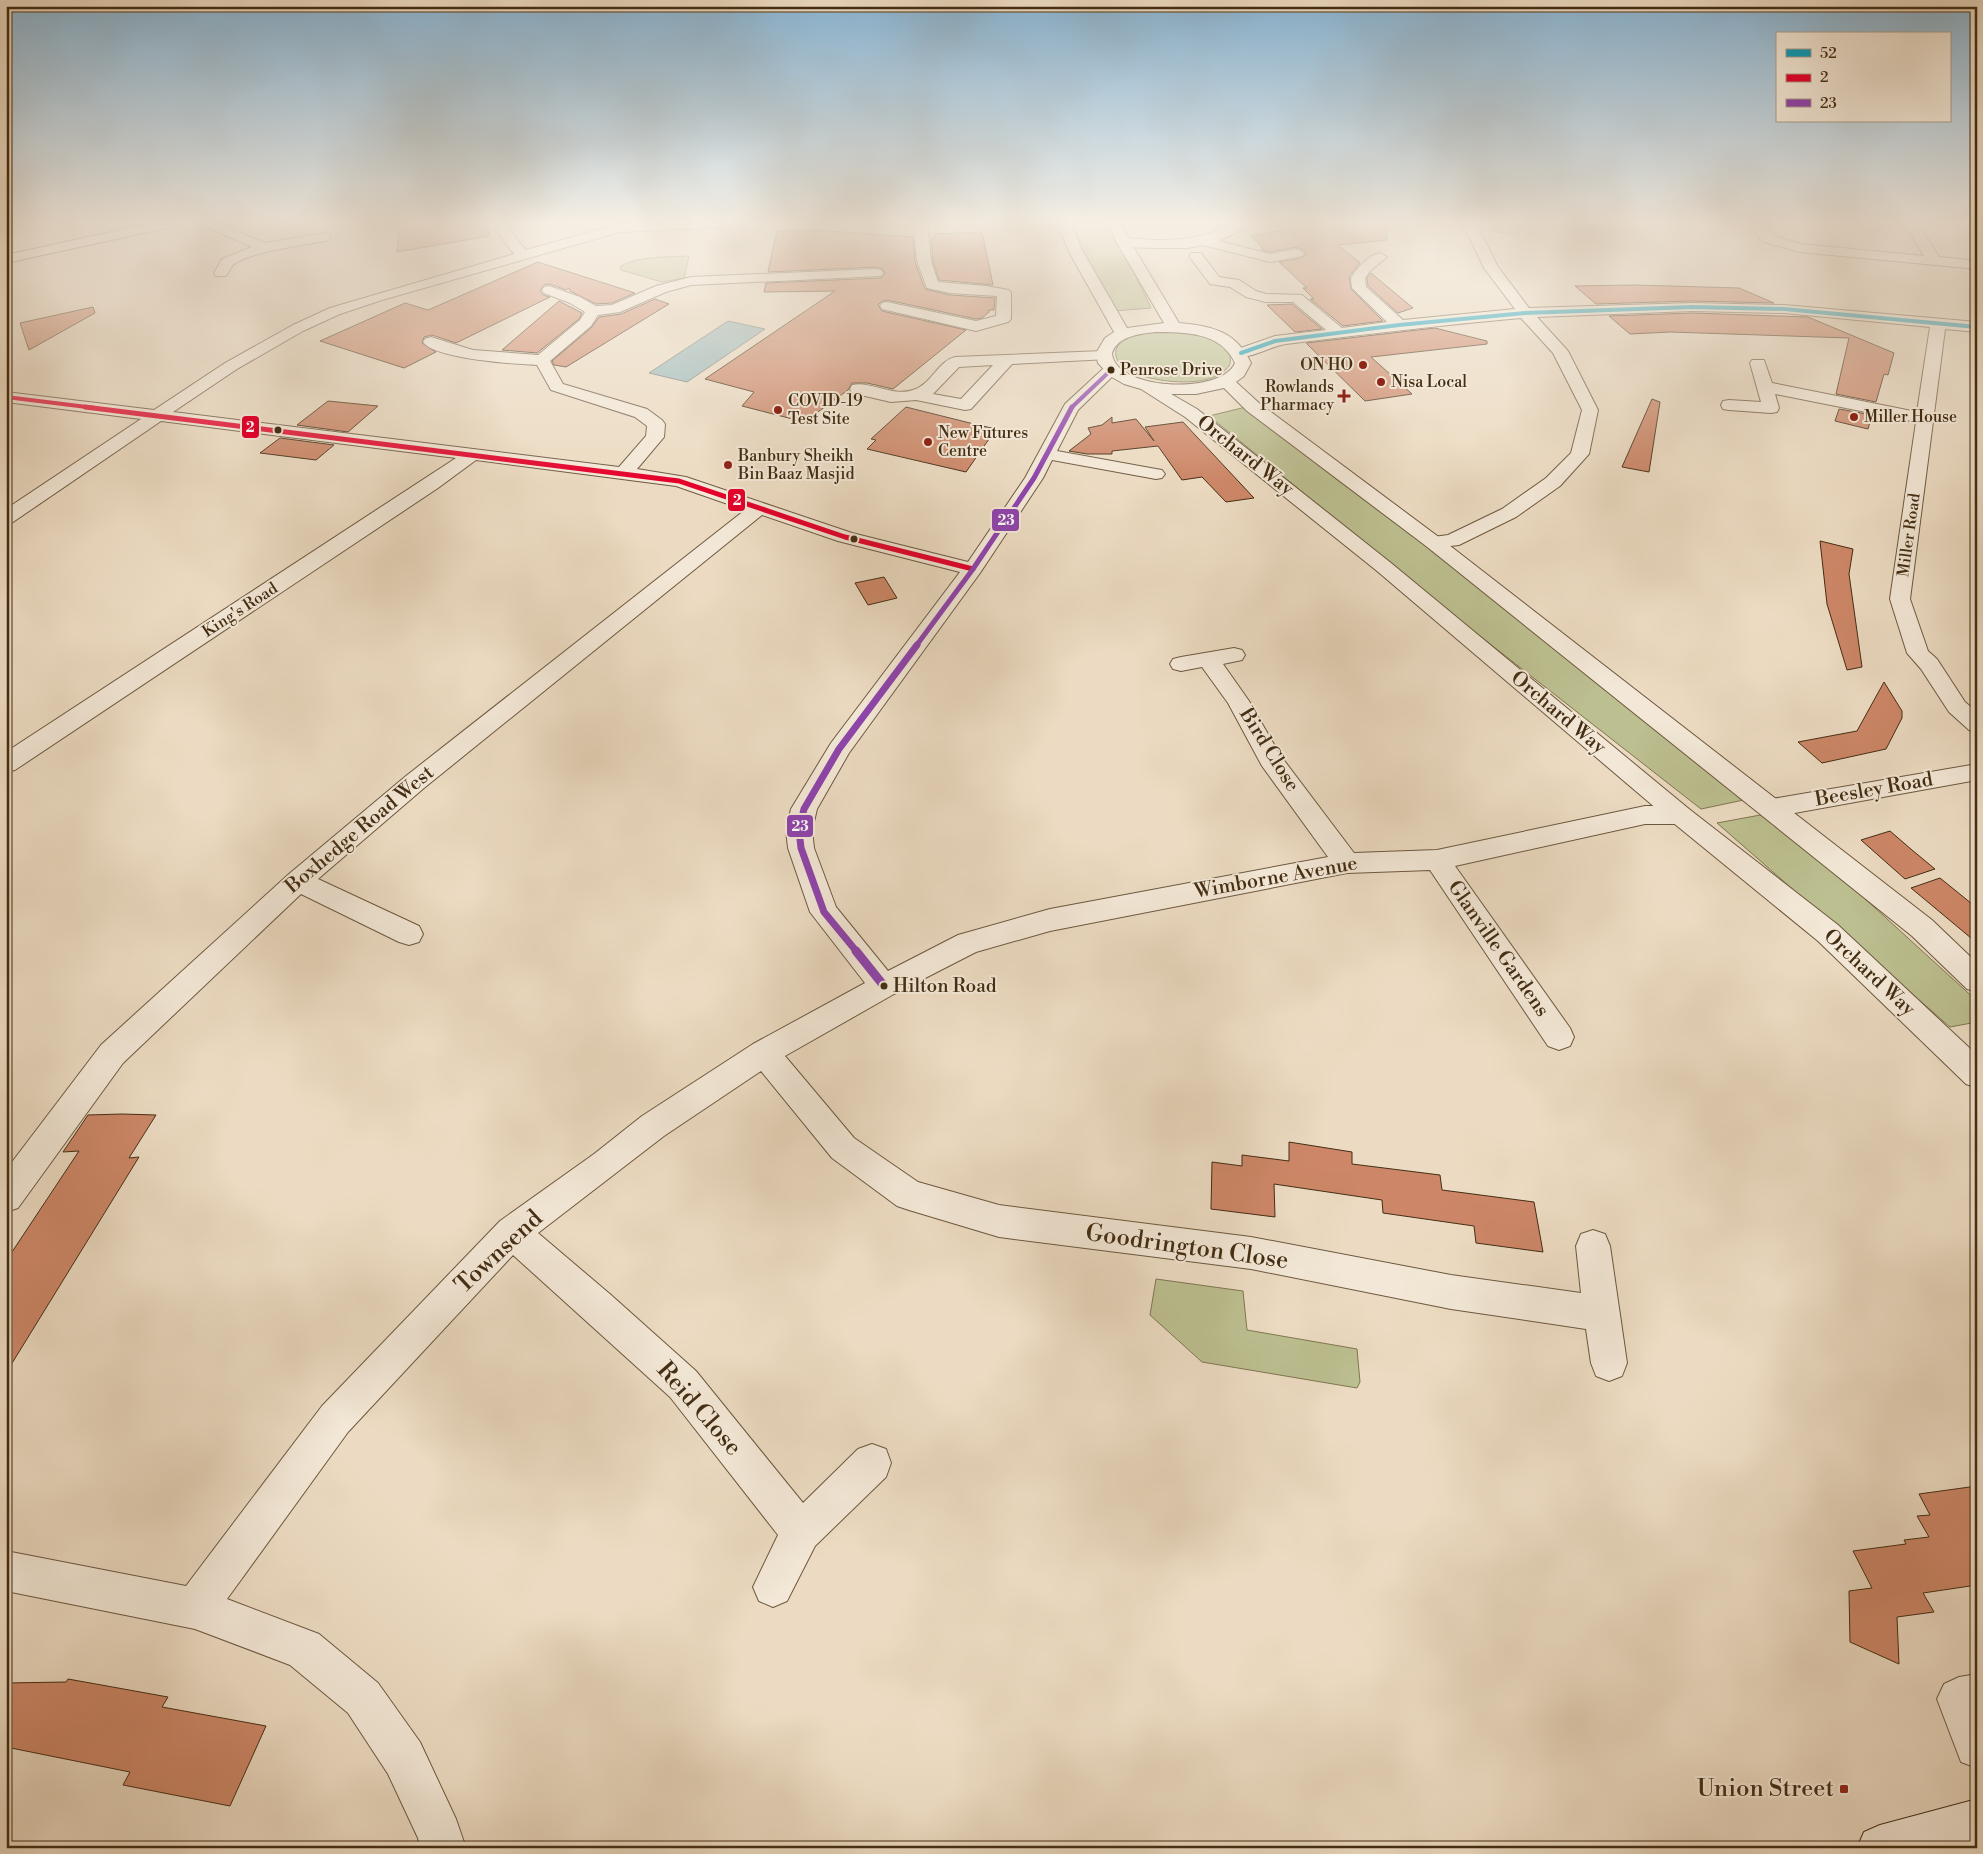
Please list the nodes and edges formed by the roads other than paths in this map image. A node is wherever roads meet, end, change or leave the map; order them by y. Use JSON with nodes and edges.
{"nodes":[{"id":1,"x":343,"y":309,"type":"edge"},
{"id":2,"x":589,"y":309,"type":"edge"},
{"id":3,"x":616,"y":309,"type":"edge"},
{"id":4,"x":898,"y":309,"type":"edge"},
{"id":5,"x":1003,"y":309,"type":"edge"},
{"id":6,"x":1108,"y":309,"type":"edge"},
{"id":7,"x":1163,"y":309,"type":"edge"},
{"id":8,"x":1310,"y":309,"type":"edge"},
{"id":9,"x":1381,"y":309,"type":"edge"},
{"id":10,"x":1522,"y":309,"type":"edge"},
{"id":11,"x":1650,"y":309,"type":"edge"},
{"id":12,"x":1781,"y":309,"type":"edge"},
{"id":13,"x":594,"y":311,"type":"junction"},
{"id":14,"x":1525,"y":313,"type":"junction"},
{"id":15,"x":1938,"y":323,"type":"junction"},
{"id":16,"x":1398,"y":325,"type":"junction"},
{"id":17,"x":1174,"y":327,"type":"junction"},
{"id":18,"x":1977,"y":327,"type":"edge"},
{"id":19,"x":1339,"y":333,"type":"junction"},
{"id":20,"x":1122,"y":334,"type":"junction"},
{"id":21,"x":1216,"y":336,"type":"junction"},
{"id":22,"x":1275,"y":341,"type":"junction"},
{"id":23,"x":431,"y":342,"type":"dead end"},
{"id":24,"x":1241,"y":353,"type":"junction"},
{"id":25,"x":542,"y":360,"type":"junction"},
{"id":26,"x":1006,"y":361,"type":"junction"},
{"id":27,"x":1758,"y":362,"type":"dead end"},
{"id":28,"x":1107,"y":363,"type":"junction"},
{"id":29,"x":1226,"y":381,"type":"junction"},
{"id":30,"x":1137,"y":382,"type":"junction"},
{"id":31,"x":1765,"y":387,"type":"junction"},
{"id":32,"x":858,"y":389,"type":"dead end"},
{"id":33,"x":1090,"y":391,"type":"junction"},
{"id":34,"x":915,"y":395,"type":"junction"},
{"id":35,"x":6,"y":397,"type":"edge"},
{"id":36,"x":1729,"y":405,"type":"dead end"},
{"id":37,"x":157,"y":415,"type":"junction"},
{"id":38,"x":1925,"y":419,"type":"junction"},
{"id":39,"x":472,"y":454,"type":"junction"},
{"id":40,"x":1047,"y":454,"type":"junction"},
{"id":41,"x":624,"y":473,"type":"junction"},
{"id":42,"x":1156,"y":474,"type":"dead end"},
{"id":43,"x":758,"y":509,"type":"junction"},
{"id":44,"x":6,"y":518,"type":"edge"},
{"id":45,"x":1433,"y":542,"type":"junction"},
{"id":46,"x":973,"y":569,"type":"junction"},
{"id":47,"x":1234,"y":655,"type":"dead end"},
{"id":48,"x":1208,"y":659,"type":"junction"},
{"id":49,"x":1181,"y":664,"type":"dead end"},
{"id":50,"x":1977,"y":725,"type":"edge"},
{"id":51,"x":6,"y":764,"type":"edge"},
{"id":52,"x":1977,"y":772,"type":"edge"},
{"id":53,"x":1772,"y":808,"type":"junction"},
{"id":54,"x":1680,"y":815,"type":"junction"},
{"id":55,"x":1437,"y":860,"type":"junction"},
{"id":56,"x":1347,"y":863,"type":"junction"},
{"id":57,"x":298,"y":881,"type":"junction"},
{"id":58,"x":409,"y":934,"type":"dead end"},
{"id":59,"x":1977,"y":981,"type":"edge"},
{"id":60,"x":884,"y":986,"type":"junction"},
{"id":61,"x":1559,"y":1037,"type":"dead end"},
{"id":62,"x":764,"y":1053,"type":"junction"},
{"id":63,"x":1970,"y":1058,"type":"edge"},
{"id":64,"x":6,"y":1196,"type":"edge"},
{"id":65,"x":512,"y":1232,"type":"junction"},
{"id":66,"x":1593,"y":1246,"type":"dead end"},
{"id":67,"x":1600,"y":1314,"type":"junction"},
{"id":68,"x":1610,"y":1362,"type":"dead end"},
{"id":69,"x":872,"y":1463,"type":"dead end"},
{"id":70,"x":801,"y":1532,"type":"junction"},
{"id":71,"x":6,"y":1571,"type":"edge"},
{"id":72,"x":773,"y":1587,"type":"dead end"},
{"id":73,"x":195,"y":1608,"type":"junction"},
{"id":74,"x":1977,"y":1696,"type":"edge"},
{"id":75,"x":1977,"y":1746,"type":"edge"},
{"id":76,"x":1977,"y":1822,"type":"edge"},
{"id":77,"x":443,"y":1848,"type":"edge"},
{"id":78,"x":1880,"y":1848,"type":"edge"}],
"edges":[{"from":1,"to":37,"type":"street"},
{"from":2,"to":13,"type":"street"},
{"from":3,"to":13,"type":"street"},
{"from":4,"to":5,"type":"street"},
{"from":6,"to":20,"type":"street"},
{"from":7,"to":17,"type":"street"},
{"from":8,"to":19,"type":"street"},
{"from":9,"to":16,"type":"street"},
{"from":10,"to":14,"type":"street"},
{"from":11,"to":14,"type":"street"},
{"from":12,"to":15,"type":"street"},
{"from":13,"to":25,"type":"street"},
{"from":14,"to":16,"type":"street"},
{"from":14,"to":45,"type":"street"},
{"from":15,"to":18,"type":"street"},
{"from":15,"to":38,"type":"street","name":"Miller Road"},
{"from":16,"to":19,"type":"street"},
{"from":17,"to":20,"type":"street"},
{"from":17,"to":21,"type":"street"},
{"from":19,"to":22,"type":"street"},
{"from":20,"to":28,"type":"street"},
{"from":21,"to":22,"type":"street"},
{"from":21,"to":24,"type":"street"},
{"from":22,"to":24,"type":"street"},
{"from":23,"to":25,"type":"street"},
{"from":24,"to":29,"type":"street"},
{"from":25,"to":41,"type":"street"},
{"from":26,"to":28,"type":"street"},
{"from":26,"to":34,"type":"street"},
{"from":26,"to":34,"type":"street"},
{"from":27,"to":31,"type":"street"},
{"from":28,"to":30,"type":"street","name":"Orchard Way"},
{"from":28,"to":33,"type":"street"},
{"from":29,"to":30,"type":"street"},
{"from":29,"to":45,"type":"street"},
{"from":30,"to":33,"type":"street"},
{"from":30,"to":54,"type":"street","name":"Orchard Way"},
{"from":31,"to":36,"type":"street"},
{"from":31,"to":38,"type":"street"},
{"from":32,"to":34,"type":"street"},
{"from":33,"to":40,"type":"street"},
{"from":35,"to":37,"type":"street"},
{"from":37,"to":39,"type":"street"},
{"from":37,"to":44,"type":"street"},
{"from":38,"to":50,"type":"street","name":"Miller Road"},
{"from":39,"to":41,"type":"street"},
{"from":39,"to":51,"type":"street","name":"King's Road"},
{"from":40,"to":42,"type":"street"},
{"from":40,"to":46,"type":"street"},
{"from":41,"to":43,"type":"street"},
{"from":43,"to":46,"type":"street"},
{"from":43,"to":57,"type":"street","name":"Boxhedge Road West"},
{"from":45,"to":53,"type":"street"},
{"from":46,"to":60,"type":"street"},
{"from":47,"to":48,"type":"street"},
{"from":48,"to":49,"type":"street"},
{"from":48,"to":56,"type":"street","name":"Bird Close"},
{"from":52,"to":53,"type":"street","name":"Beesley Road"},
{"from":53,"to":59,"type":"street"},
{"from":54,"to":55,"type":"street","name":"Wimborne Avenue"},
{"from":54,"to":63,"type":"street","name":"Orchard Way"},
{"from":55,"to":56,"type":"street","name":"Wimborne Avenue"},
{"from":55,"to":61,"type":"street","name":"Glanville Gardens"},
{"from":56,"to":60,"type":"street","name":"Wimborne Avenue"},
{"from":57,"to":58,"type":"street"},
{"from":57,"to":64,"type":"street","name":"Boxhedge Road West"},
{"from":60,"to":62,"type":"street","name":"Townsend"},
{"from":62,"to":65,"type":"street","name":"Townsend"},
{"from":62,"to":67,"type":"street","name":"Goodrington Close"},
{"from":65,"to":70,"type":"street","name":"Reid Close"},
{"from":65,"to":73,"type":"street","name":"Townsend"},
{"from":66,"to":67,"type":"street"},
{"from":67,"to":68,"type":"street"},
{"from":69,"to":70,"type":"street"},
{"from":70,"to":72,"type":"street"},
{"from":71,"to":73,"type":"street"},
{"from":73,"to":77,"type":"street"},
{"from":74,"to":75,"type":"street"},
{"from":76,"to":78,"type":"street"}]}
